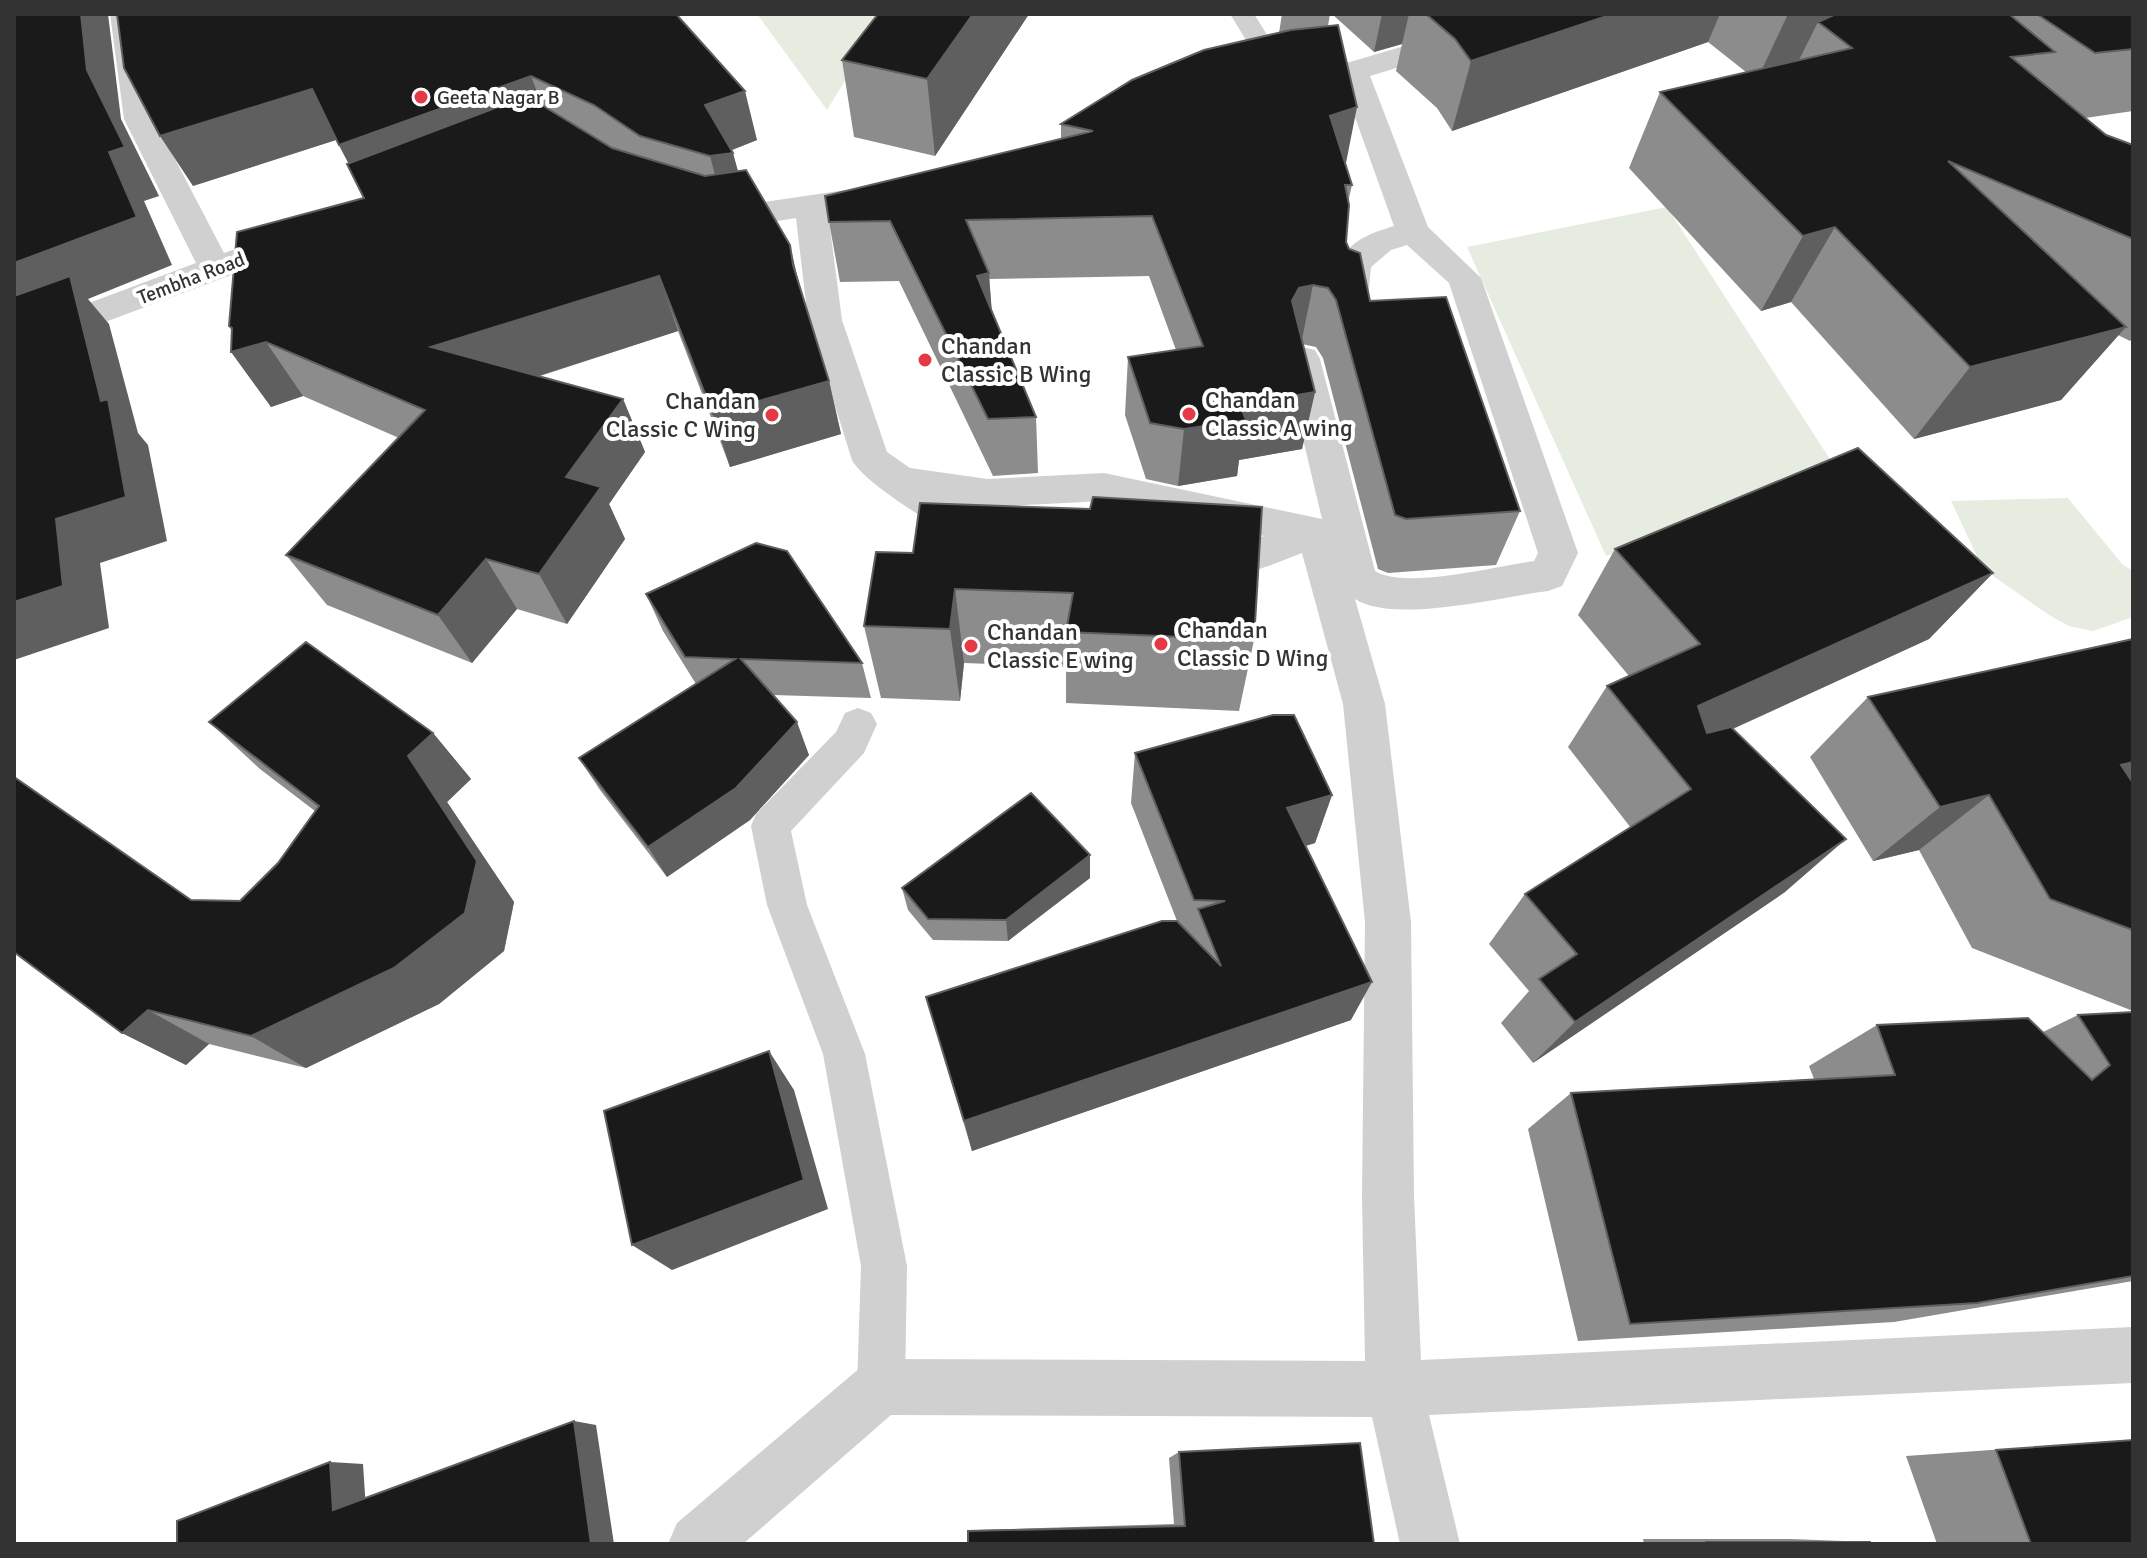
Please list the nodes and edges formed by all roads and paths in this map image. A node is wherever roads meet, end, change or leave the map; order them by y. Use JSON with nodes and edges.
{"nodes":[{"id":1,"x":124,"y":14,"type":"edge"},
{"id":2,"x":1242,"y":14,"type":"edge"},
{"id":3,"x":1544,"y":14,"type":"edge"},
{"id":4,"x":1353,"y":71,"type":"junction"},
{"id":5,"x":1269,"y":82,"type":"joint"},
{"id":6,"x":919,"y":190,"type":"edge"},
{"id":7,"x":811,"y":204,"type":"junction"},
{"id":8,"x":675,"y":206,"type":"edge"},
{"id":9,"x":318,"y":229,"type":"edge"},
{"id":10,"x":1413,"y":232,"type":"junction"},
{"id":11,"x":216,"y":269,"type":"junction"},
{"id":12,"x":1351,"y":299,"type":"edge"},
{"id":13,"x":14,"y":344,"type":"edge"},
{"id":14,"x":1302,"y":359,"type":"edge"},
{"id":15,"x":897,"y":480,"type":"junction"},
{"id":16,"x":1316,"y":532,"type":"junction"},
{"id":17,"x":1022,"y":543,"type":"edge"},
{"id":18,"x":1161,"y":554,"type":"edge"},
{"id":19,"x":858,"y":724,"type":"dead end"},
{"id":20,"x":2133,"y":1355,"type":"edge"},
{"id":21,"x":881,"y":1387,"type":"junction"},
{"id":22,"x":1394,"y":1389,"type":"junction"},
{"id":23,"x":698,"y":1544,"type":"edge"},
{"id":24,"x":1430,"y":1544,"type":"edge"}],
"edges":[{"from":1,"to":11,"type":"street"},
{"from":2,"to":5,"type":"lane"},
{"from":3,"to":4,"type":"street"},
{"from":4,"to":5,"type":"street"},
{"from":4,"to":10,"type":"street"},
{"from":6,"to":7,"type":"street"},
{"from":7,"to":8,"type":"street"},
{"from":7,"to":15,"type":"street"},
{"from":9,"to":11,"type":"street","name":"Tembha Road"},
{"from":10,"to":12,"type":"street"},
{"from":10,"to":14,"type":"street"},
{"from":11,"to":13,"type":"street","name":"Tembha Road"},
{"from":15,"to":16,"type":"street"},
{"from":15,"to":17,"type":"street"},
{"from":16,"to":18,"type":"street"},
{"from":16,"to":22,"type":"street"},
{"from":19,"to":21,"type":"lane"},
{"from":20,"to":22,"type":"street"},
{"from":21,"to":22,"type":"street"},
{"from":21,"to":23,"type":"street"},
{"from":22,"to":24,"type":"street"}]}
